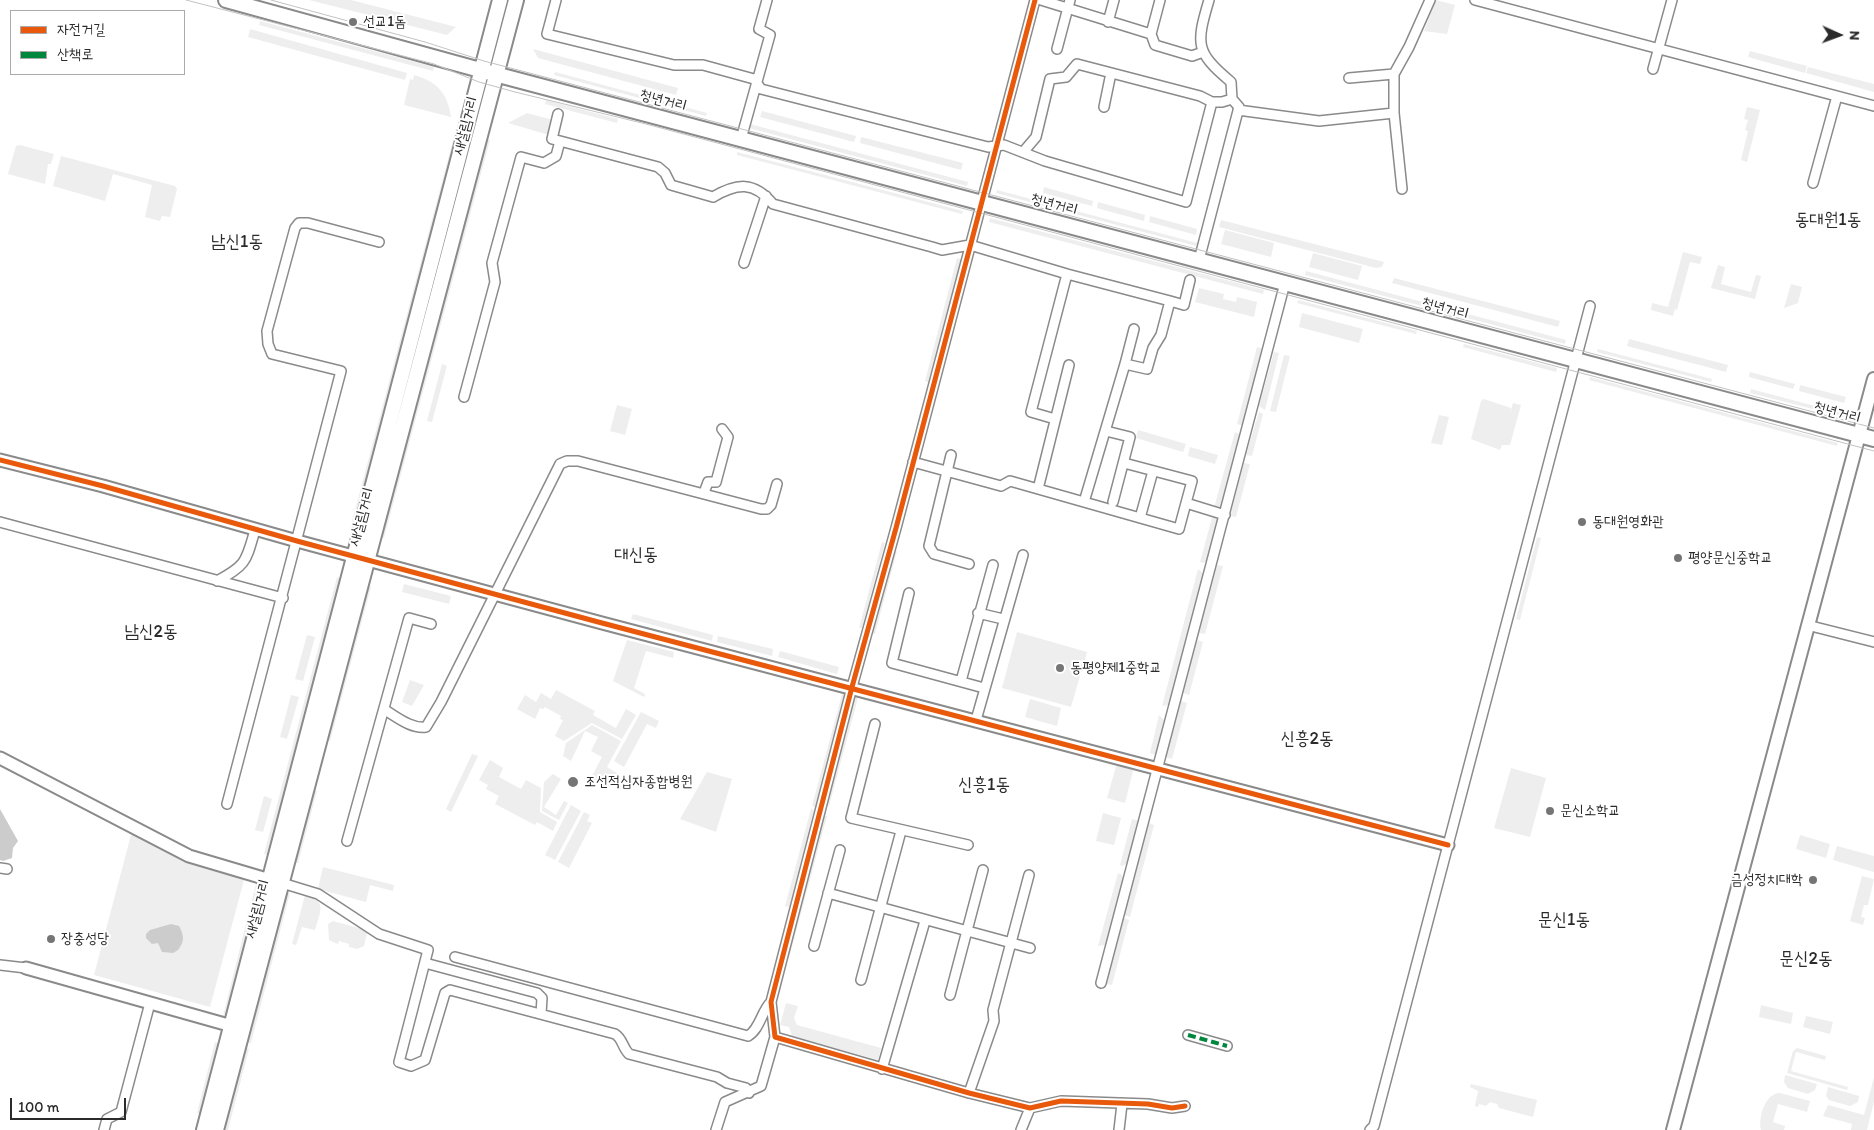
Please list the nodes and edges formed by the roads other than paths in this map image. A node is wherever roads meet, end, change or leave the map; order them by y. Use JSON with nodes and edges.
{"nodes":[{"id":1,"x":226,"y":0,"type":"edge"},
{"id":2,"x":500,"y":0,"type":"edge"},
{"id":3,"x":516,"y":0,"type":"edge"},
{"id":4,"x":556,"y":0,"type":"edge"},
{"id":5,"x":767,"y":0,"type":"edge"},
{"id":6,"x":1034,"y":0,"type":"edge"},
{"id":7,"x":1041,"y":0,"type":"edge"},
{"id":8,"x":1114,"y":0,"type":"edge"},
{"id":9,"x":1160,"y":0,"type":"edge"},
{"id":10,"x":1208,"y":0,"type":"edge"},
{"id":11,"x":1430,"y":0,"type":"edge"},
{"id":12,"x":1475,"y":0,"type":"edge"},
{"id":13,"x":1672,"y":0,"type":"edge"},
{"id":14,"x":254,"y":3,"type":"edge"},
{"id":15,"x":1068,"y":4,"type":"edge"},
{"id":16,"x":1108,"y":22,"type":"junction"},
{"id":17,"x":1151,"y":34,"type":"junction"},
{"id":18,"x":1659,"y":48,"type":"junction"},
{"id":19,"x":1058,"y":49,"type":"dead end"},
{"id":20,"x":1202,"y":52,"type":"junction"},
{"id":21,"x":1653,"y":69,"type":"dead end"},
{"id":22,"x":482,"y":70,"type":"junction"},
{"id":23,"x":1112,"y":73,"type":"junction"},
{"id":24,"x":497,"y":74,"type":"junction"},
{"id":25,"x":1394,"y":74,"type":"junction"},
{"id":26,"x":1349,"y":78,"type":"dead end"},
{"id":27,"x":757,"y":83,"type":"junction"},
{"id":28,"x":1836,"y":96,"type":"junction"},
{"id":29,"x":1232,"y":99,"type":"junction"},
{"id":30,"x":1212,"y":102,"type":"junction"},
{"id":31,"x":1874,"y":106,"type":"edge"},
{"id":32,"x":1104,"y":107,"type":"dead end"},
{"id":33,"x":1238,"y":110,"type":"junction"},
{"id":34,"x":1394,"y":113,"type":"junction"},
{"id":35,"x":558,"y":114,"type":"dead end"},
{"id":36,"x":741,"y":139,"type":"junction"},
{"id":37,"x":560,"y":141,"type":"junction"},
{"id":38,"x":995,"y":146,"type":"junction"},
{"id":39,"x":1024,"y":151,"type":"junction"},
{"id":40,"x":1813,"y":183,"type":"dead end"},
{"id":41,"x":1402,"y":189,"type":"dead end"},
{"id":42,"x":766,"y":196,"type":"junction"},
{"id":43,"x":981,"y":202,"type":"junction"},
{"id":44,"x":379,"y":242,"type":"dead end"},
{"id":45,"x":970,"y":245,"type":"junction"},
{"id":46,"x":1199,"y":260,"type":"junction"},
{"id":47,"x":744,"y":263,"type":"dead end"},
{"id":48,"x":1067,"y":274,"type":"junction"},
{"id":49,"x":1190,"y":280,"type":"dead end"},
{"id":50,"x":1286,"y":283,"type":"junction"},
{"id":51,"x":1170,"y":301,"type":"junction"},
{"id":52,"x":1590,"y":306,"type":"dead end"},
{"id":53,"x":1134,"y":329,"type":"dead end"},
{"id":54,"x":1576,"y":360,"type":"junction"},
{"id":55,"x":1069,"y":364,"type":"dead end"},
{"id":56,"x":1125,"y":364,"type":"junction"},
{"id":57,"x":1874,"y":380,"type":"edge"},
{"id":58,"x":464,"y":397,"type":"dead end"},
{"id":59,"x":1055,"y":419,"type":"junction"},
{"id":60,"x":722,"y":429,"type":"dead end"},
{"id":61,"x":1106,"y":431,"type":"junction"},
{"id":62,"x":1858,"y":435,"type":"junction"},
{"id":63,"x":1874,"y":440,"type":"edge"},
{"id":64,"x":951,"y":455,"type":"dead end"},
{"id":65,"x":0,"y":460,"type":"edge"},
{"id":66,"x":913,"y":462,"type":"junction"},
{"id":67,"x":1124,"y":463,"type":"junction"},
{"id":68,"x":1153,"y":471,"type":"junction"},
{"id":69,"x":947,"y":472,"type":"junction"},
{"id":70,"x":777,"y":484,"type":"dead end"},
{"id":71,"x":1038,"y":489,"type":"junction"},
{"id":72,"x":704,"y":493,"type":"junction"},
{"id":73,"x":1084,"y":502,"type":"junction"},
{"id":74,"x":1113,"y":502,"type":"dead end"},
{"id":75,"x":1186,"y":503,"type":"junction"},
{"id":76,"x":1225,"y":515,"type":"junction"},
{"id":77,"x":1140,"y":518,"type":"junction"},
{"id":78,"x":0,"y":522,"type":"edge"},
{"id":79,"x":255,"y":530,"type":"junction"},
{"id":80,"x":297,"y":542,"type":"junction"},
{"id":81,"x":1023,"y":555,"type":"dead end"},
{"id":82,"x":361,"y":558,"type":"junction"},
{"id":83,"x":969,"y":564,"type":"dead end"},
{"id":84,"x":992,"y":565,"type":"dead end"},
{"id":85,"x":217,"y":581,"type":"junction"},
{"id":86,"x":496,"y":593,"type":"junction"},
{"id":87,"x":910,"y":593,"type":"dead end"},
{"id":88,"x":282,"y":598,"type":"junction"},
{"id":89,"x":978,"y":613,"type":"junction"},
{"id":90,"x":1003,"y":619,"type":"junction"},
{"id":91,"x":430,"y":624,"type":"dead end"},
{"id":92,"x":1807,"y":625,"type":"junction"},
{"id":93,"x":1874,"y":642,"type":"edge"},
{"id":94,"x":961,"y":681,"type":"junction"},
{"id":95,"x":852,"y":687,"type":"junction"},
{"id":96,"x":984,"y":688,"type":"junction"},
{"id":97,"x":385,"y":710,"type":"junction"},
{"id":98,"x":976,"y":720,"type":"junction"},
{"id":99,"x":875,"y":724,"type":"dead end"},
{"id":100,"x":0,"y":758,"type":"edge"},
{"id":101,"x":1158,"y":768,"type":"junction"},
{"id":102,"x":228,"y":804,"type":"dead end"},
{"id":103,"x":901,"y":831,"type":"junction"},
{"id":104,"x":347,"y":841,"type":"dead end"},
{"id":105,"x":968,"y":845,"type":"dead end"},
{"id":106,"x":1448,"y":845,"type":"junction"},
{"id":107,"x":840,"y":850,"type":"dead end"},
{"id":108,"x":983,"y":870,"type":"dead end"},
{"id":109,"x":1029,"y":875,"type":"dead end"},
{"id":110,"x":276,"y":882,"type":"junction"},
{"id":111,"x":828,"y":893,"type":"junction"},
{"id":112,"x":881,"y":909,"type":"junction"},
{"id":113,"x":924,"y":921,"type":"junction"},
{"id":114,"x":967,"y":931,"type":"junction"},
{"id":115,"x":1010,"y":943,"type":"junction"},
{"id":116,"x":814,"y":946,"type":"dead end"},
{"id":117,"x":1030,"y":948,"type":"dead end"},
{"id":118,"x":455,"y":957,"type":"dead end"},
{"id":119,"x":425,"y":963,"type":"junction"},
{"id":120,"x":0,"y":965,"type":"edge"},
{"id":121,"x":26,"y":968,"type":"joint"},
{"id":122,"x":860,"y":980,"type":"dead end"},
{"id":123,"x":1101,"y":983,"type":"dead end"},
{"id":124,"x":950,"y":995,"type":"dead end"},
{"id":125,"x":771,"y":1002,"type":"junction"},
{"id":126,"x":150,"y":1003,"type":"junction"},
{"id":127,"x":541,"y":1014,"type":"junction"},
{"id":128,"x":232,"y":1026,"type":"junction"},
{"id":129,"x":1188,"y":1035,"type":"dead end"},
{"id":130,"x":775,"y":1037,"type":"junction"},
{"id":131,"x":1227,"y":1046,"type":"dead end"},
{"id":132,"x":882,"y":1069,"type":"junction"},
{"id":133,"x":749,"y":1093,"type":"junction"},
{"id":134,"x":969,"y":1093,"type":"junction"},
{"id":135,"x":1122,"y":1104,"type":"junction"},
{"id":136,"x":1185,"y":1106,"type":"dead end"},
{"id":137,"x":1030,"y":1108,"type":"junction"},
{"id":138,"x":104,"y":1130,"type":"edge"},
{"id":139,"x":204,"y":1130,"type":"edge"},
{"id":140,"x":216,"y":1130,"type":"edge"},
{"id":141,"x":716,"y":1130,"type":"edge"},
{"id":142,"x":1021,"y":1130,"type":"edge"},
{"id":143,"x":1119,"y":1130,"type":"edge"},
{"id":144,"x":1370,"y":1130,"type":"edge"},
{"id":145,"x":1673,"y":1130,"type":"edge"}],
"edges":[{"from":1,"to":14,"type":"main road","name":"청년거리"},
{"from":2,"to":22,"type":"main road","name":"새살림거리"},
{"from":3,"to":24,"type":"main road","name":"새살림거리"},
{"from":4,"to":27,"type":"street"},
{"from":5,"to":27,"type":"street"},
{"from":6,"to":38,"type":"street"},
{"from":7,"to":15,"type":"street"},
{"from":8,"to":16,"type":"street"},
{"from":9,"to":17,"type":"street"},
{"from":10,"to":20,"type":"street"},
{"from":11,"to":25,"type":"street"},
{"from":12,"to":18,"type":"street"},
{"from":13,"to":18,"type":"street"},
{"from":14,"to":22,"type":"main road","name":"청년거리"},
{"from":15,"to":16,"type":"street"},
{"from":15,"to":19,"type":"street"},
{"from":16,"to":17,"type":"street"},
{"from":17,"to":20,"type":"street"},
{"from":18,"to":21,"type":"street"},
{"from":18,"to":28,"type":"street"},
{"from":20,"to":29,"type":"street"},
{"from":22,"to":24,"type":"main road","name":"청년거리"},
{"from":22,"to":82,"type":"main road","name":"새살림거리"},
{"from":23,"to":30,"type":"street"},
{"from":23,"to":32,"type":"street"},
{"from":23,"to":39,"type":"street"},
{"from":24,"to":36,"type":"main road","name":"청년거리"},
{"from":24,"to":82,"type":"main road","name":"새살림거리"},
{"from":25,"to":26,"type":"street"},
{"from":25,"to":34,"type":"street"},
{"from":27,"to":36,"type":"street"},
{"from":27,"to":38,"type":"street"},
{"from":28,"to":31,"type":"street"},
{"from":28,"to":40,"type":"street"},
{"from":29,"to":30,"type":"street"},
{"from":29,"to":33,"type":"street"},
{"from":30,"to":39,"type":"street"},
{"from":33,"to":34,"type":"street"},
{"from":33,"to":46,"type":"street"},
{"from":34,"to":41,"type":"street"},
{"from":35,"to":37,"type":"street"},
{"from":36,"to":43,"type":"main road","name":"청년거리"},
{"from":37,"to":42,"type":"street"},
{"from":37,"to":58,"type":"street"},
{"from":38,"to":39,"type":"street"},
{"from":38,"to":43,"type":"street"},
{"from":42,"to":45,"type":"street"},
{"from":42,"to":47,"type":"street"},
{"from":43,"to":45,"type":"street"},
{"from":43,"to":46,"type":"main road","name":"청년거리"},
{"from":44,"to":80,"type":"street"},
{"from":45,"to":48,"type":"street"},
{"from":45,"to":66,"type":"street"},
{"from":46,"to":50,"type":"main road","name":"청년거리"},
{"from":48,"to":51,"type":"street"},
{"from":48,"to":59,"type":"street"},
{"from":49,"to":51,"type":"street"},
{"from":50,"to":54,"type":"main road","name":"청년거리"},
{"from":50,"to":76,"type":"street"},
{"from":51,"to":56,"type":"street"},
{"from":52,"to":54,"type":"street"},
{"from":53,"to":56,"type":"street"},
{"from":54,"to":62,"type":"main road","name":"청년거리"},
{"from":54,"to":106,"type":"street"},
{"from":55,"to":59,"type":"street"},
{"from":56,"to":61,"type":"street"},
{"from":57,"to":62,"type":"main road"},
{"from":59,"to":71,"type":"street"},
{"from":60,"to":72,"type":"street"},
{"from":61,"to":67,"type":"street"},
{"from":61,"to":73,"type":"street"},
{"from":62,"to":63,"type":"main road","name":"청년거리"},
{"from":62,"to":92,"type":"main road"},
{"from":64,"to":69,"type":"street"},
{"from":65,"to":79,"type":"street"},
{"from":66,"to":69,"type":"street"},
{"from":66,"to":95,"type":"street"},
{"from":67,"to":68,"type":"street"},
{"from":67,"to":74,"type":"street"},
{"from":68,"to":75,"type":"street"},
{"from":68,"to":77,"type":"street"},
{"from":69,"to":71,"type":"street"},
{"from":69,"to":83,"type":"street"},
{"from":70,"to":72,"type":"street"},
{"from":71,"to":73,"type":"street"},
{"from":72,"to":86,"type":"street"},
{"from":73,"to":77,"type":"street"},
{"from":75,"to":76,"type":"street"},
{"from":75,"to":77,"type":"street"},
{"from":76,"to":101,"type":"street"},
{"from":78,"to":85,"type":"street"},
{"from":79,"to":80,"type":"street"},
{"from":79,"to":85,"type":"street"},
{"from":80,"to":82,"type":"street"},
{"from":80,"to":88,"type":"street"},
{"from":81,"to":90,"type":"street"},
{"from":82,"to":86,"type":"street"},
{"from":82,"to":110,"type":"main road","name":"새살림거리"},
{"from":84,"to":89,"type":"street"},
{"from":85,"to":88,"type":"street"},
{"from":86,"to":95,"type":"street"},
{"from":86,"to":97,"type":"street"},
{"from":87,"to":94,"type":"street"},
{"from":88,"to":102,"type":"street"},
{"from":89,"to":90,"type":"street"},
{"from":89,"to":94,"type":"street"},
{"from":90,"to":96,"type":"street"},
{"from":91,"to":97,"type":"street"},
{"from":92,"to":93,"type":"street"},
{"from":92,"to":145,"type":"main road"},
{"from":94,"to":96,"type":"street"},
{"from":95,"to":98,"type":"street"},
{"from":95,"to":125,"type":"street"},
{"from":96,"to":98,"type":"street"},
{"from":97,"to":104,"type":"street"},
{"from":98,"to":101,"type":"street"},
{"from":99,"to":103,"type":"street"},
{"from":100,"to":110,"type":"street"},
{"from":101,"to":106,"type":"street"},
{"from":101,"to":123,"type":"street"},
{"from":103,"to":105,"type":"street"},
{"from":103,"to":112,"type":"street"},
{"from":106,"to":144,"type":"street"},
{"from":107,"to":111,"type":"street"},
{"from":108,"to":114,"type":"street"},
{"from":109,"to":115,"type":"street"},
{"from":110,"to":119,"type":"street"},
{"from":110,"to":128,"type":"main road","name":"새살림거리"},
{"from":110,"to":140,"type":"main road","name":"새살림거리"},
{"from":111,"to":112,"type":"street"},
{"from":111,"to":116,"type":"street"},
{"from":112,"to":113,"type":"street"},
{"from":112,"to":122,"type":"street"},
{"from":113,"to":114,"type":"street"},
{"from":113,"to":132,"type":"street"},
{"from":114,"to":115,"type":"street"},
{"from":114,"to":124,"type":"street"},
{"from":115,"to":117,"type":"street"},
{"from":115,"to":134,"type":"street"},
{"from":118,"to":125,"type":"street"},
{"from":119,"to":127,"type":"street"},
{"from":119,"to":127,"type":"street"},
{"from":120,"to":121,"type":"street"},
{"from":121,"to":126,"type":"street"},
{"from":125,"to":130,"type":"street"},
{"from":126,"to":128,"type":"street"},
{"from":126,"to":138,"type":"street"},
{"from":127,"to":133,"type":"street"},
{"from":128,"to":139,"type":"main road","name":"새살림거리"},
{"from":129,"to":131,"type":"street"},
{"from":130,"to":132,"type":"street"},
{"from":130,"to":133,"type":"street"},
{"from":132,"to":134,"type":"street"},
{"from":133,"to":141,"type":"street"},
{"from":134,"to":137,"type":"street"},
{"from":135,"to":136,"type":"street"},
{"from":135,"to":137,"type":"street"},
{"from":135,"to":143,"type":"street"},
{"from":137,"to":142,"type":"street"}]}
